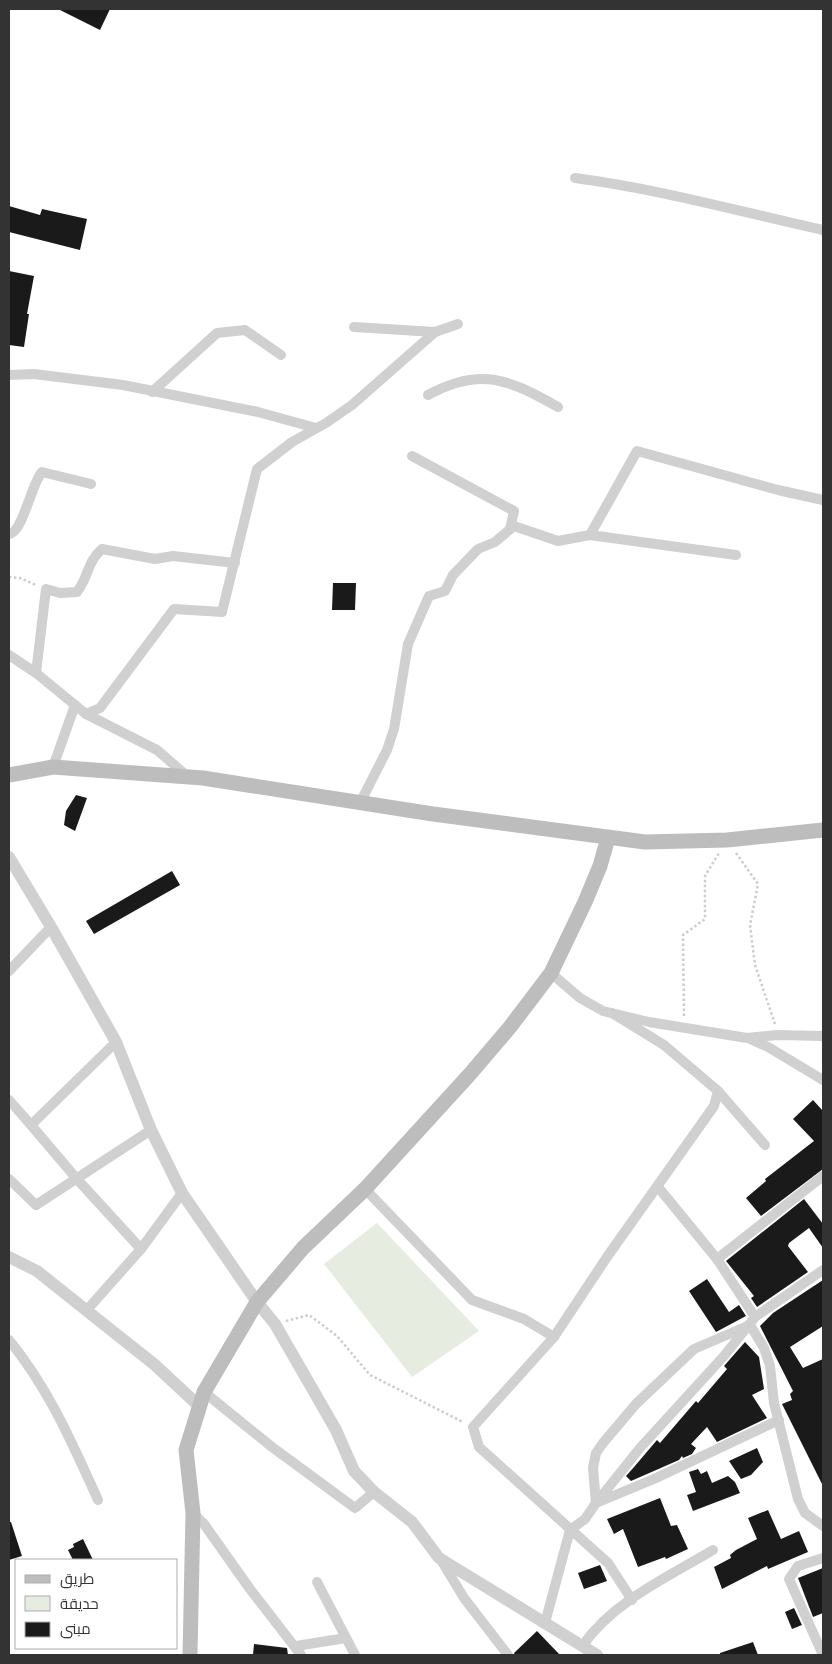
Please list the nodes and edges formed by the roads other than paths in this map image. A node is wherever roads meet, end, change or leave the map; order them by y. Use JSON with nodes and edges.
{"nodes":[{"id":1,"x":575,"y":178,"type":"dead end"},
{"id":2,"x":823,"y":230,"type":"edge"},
{"id":3,"x":458,"y":324,"type":"dead end"},
{"id":4,"x":354,"y":327,"type":"dead end"},
{"id":5,"x":435,"y":332,"type":"junction"},
{"id":6,"x":281,"y":355,"type":"dead end"},
{"id":7,"x":9,"y":375,"type":"edge"},
{"id":8,"x":152,"y":392,"type":"junction"},
{"id":9,"x":428,"y":395,"type":"dead end"},
{"id":10,"x":558,"y":407,"type":"dead end"},
{"id":11,"x":316,"y":428,"type":"junction"},
{"id":12,"x":412,"y":456,"type":"dead end"},
{"id":13,"x":91,"y":484,"type":"dead end"},
{"id":14,"x":823,"y":499,"type":"edge"},
{"id":15,"x":510,"y":530,"type":"junction"},
{"id":16,"x":9,"y":534,"type":"edge"},
{"id":17,"x":590,"y":535,"type":"junction"},
{"id":18,"x":736,"y":555,"type":"dead end"},
{"id":19,"x":236,"y":563,"type":"junction"},
{"id":20,"x":9,"y":655,"type":"edge"},
{"id":21,"x":36,"y":673,"type":"junction"},
{"id":22,"x":74,"y":705,"type":"junction"},
{"id":23,"x":86,"y":714,"type":"junction"},
{"id":24,"x":53,"y":767,"type":"junction"},
{"id":25,"x":9,"y":774,"type":"edge"},
{"id":26,"x":187,"y":776,"type":"junction"},
{"id":27,"x":360,"y":803,"type":"junction"},
{"id":28,"x":823,"y":830,"type":"edge"},
{"id":29,"x":608,"y":838,"type":"junction"},
{"id":30,"x":9,"y":857,"type":"edge"},
{"id":31,"x":52,"y":928,"type":"junction"},
{"id":32,"x":9,"y":971,"type":"edge"},
{"id":33,"x":551,"y":973,"type":"junction"},
{"id":34,"x":612,"y":1013,"type":"junction"},
{"id":35,"x":823,"y":1036,"type":"edge"},
{"id":36,"x":747,"y":1038,"type":"junction"},
{"id":37,"x":116,"y":1042,"type":"junction"},
{"id":38,"x":823,"y":1080,"type":"edge"},
{"id":39,"x":718,"y":1090,"type":"junction"},
{"id":40,"x":9,"y":1100,"type":"edge"},
{"id":41,"x":32,"y":1125,"type":"junction"},
{"id":42,"x":151,"y":1130,"type":"junction"},
{"id":43,"x":765,"y":1145,"type":"dead end"},
{"id":44,"x":823,"y":1176,"type":"edge"},
{"id":45,"x":76,"y":1178,"type":"junction"},
{"id":46,"x":9,"y":1179,"type":"edge"},
{"id":47,"x":658,"y":1187,"type":"junction"},
{"id":48,"x":365,"y":1189,"type":"junction"},
{"id":49,"x":182,"y":1193,"type":"junction"},
{"id":50,"x":141,"y":1249,"type":"junction"},
{"id":51,"x":9,"y":1257,"type":"edge"},
{"id":52,"x":717,"y":1259,"type":"junction"},
{"id":53,"x":823,"y":1270,"type":"edge"},
{"id":54,"x":257,"y":1302,"type":"junction"},
{"id":55,"x":86,"y":1311,"type":"junction"},
{"id":56,"x":752,"y":1321,"type":"junction"},
{"id":57,"x":554,"y":1337,"type":"junction"},
{"id":58,"x":9,"y":1340,"type":"edge"},
{"id":59,"x":202,"y":1399,"type":"junction"},
{"id":60,"x":779,"y":1420,"type":"junction"},
{"id":61,"x":374,"y":1492,"type":"junction"},
{"id":62,"x":98,"y":1500,"type":"dead end"},
{"id":63,"x":596,"y":1503,"type":"junction"},
{"id":64,"x":192,"y":1513,"type":"junction"},
{"id":65,"x":823,"y":1526,"type":"edge"},
{"id":66,"x":570,"y":1530,"type":"junction"},
{"id":67,"x":713,"y":1550,"type":"dead end"},
{"id":68,"x":439,"y":1558,"type":"junction"},
{"id":69,"x":823,"y":1558,"type":"edge"},
{"id":70,"x":317,"y":1582,"type":"dead end"},
{"id":71,"x":632,"y":1600,"type":"junction"},
{"id":72,"x":545,"y":1624,"type":"junction"},
{"id":73,"x":346,"y":1638,"type":"junction"},
{"id":74,"x":298,"y":1651,"type":"edge"},
{"id":75,"x":589,"y":1652,"type":"edge"},
{"id":76,"x":190,"y":1655,"type":"edge"},
{"id":77,"x":355,"y":1655,"type":"edge"},
{"id":78,"x":508,"y":1655,"type":"edge"},
{"id":79,"x":823,"y":1655,"type":"edge"}],
"edges":[{"from":1,"to":2,"type":"street"},
{"from":3,"to":5,"type":"street"},
{"from":4,"to":5,"type":"street"},
{"from":5,"to":11,"type":"street"},
{"from":6,"to":8,"type":"street"},
{"from":7,"to":8,"type":"street"},
{"from":8,"to":11,"type":"street"},
{"from":9,"to":10,"type":"street"},
{"from":11,"to":19,"type":"street"},
{"from":12,"to":15,"type":"street"},
{"from":13,"to":16,"type":"street"},
{"from":14,"to":17,"type":"street"},
{"from":15,"to":17,"type":"street"},
{"from":15,"to":27,"type":"street"},
{"from":17,"to":18,"type":"street"},
{"from":19,"to":21,"type":"street"},
{"from":19,"to":23,"type":"street"},
{"from":20,"to":21,"type":"street"},
{"from":21,"to":22,"type":"street"},
{"from":22,"to":23,"type":"street"},
{"from":22,"to":24,"type":"street"},
{"from":23,"to":26,"type":"street"},
{"from":24,"to":25,"type":"main road"},
{"from":24,"to":26,"type":"main road"},
{"from":26,"to":27,"type":"main road"},
{"from":27,"to":29,"type":"main road"},
{"from":28,"to":29,"type":"main road"},
{"from":29,"to":33,"type":"main road"},
{"from":30,"to":31,"type":"street"},
{"from":31,"to":32,"type":"street"},
{"from":31,"to":37,"type":"street"},
{"from":33,"to":34,"type":"street"},
{"from":33,"to":48,"type":"main road"},
{"from":34,"to":36,"type":"street"},
{"from":34,"to":39,"type":"street"},
{"from":35,"to":36,"type":"street"},
{"from":36,"to":38,"type":"street"},
{"from":37,"to":41,"type":"street"},
{"from":37,"to":42,"type":"street"},
{"from":39,"to":43,"type":"street"},
{"from":39,"to":47,"type":"street"},
{"from":40,"to":41,"type":"street"},
{"from":41,"to":45,"type":"street"},
{"from":42,"to":45,"type":"street"},
{"from":42,"to":49,"type":"street"},
{"from":44,"to":52,"type":"street"},
{"from":45,"to":46,"type":"street"},
{"from":45,"to":50,"type":"street"},
{"from":47,"to":52,"type":"street"},
{"from":47,"to":57,"type":"street"},
{"from":48,"to":54,"type":"main road"},
{"from":48,"to":57,"type":"street"},
{"from":49,"to":50,"type":"street"},
{"from":49,"to":54,"type":"street"},
{"from":50,"to":55,"type":"street"},
{"from":51,"to":55,"type":"street"},
{"from":52,"to":56,"type":"street"},
{"from":53,"to":56,"type":"street"},
{"from":54,"to":59,"type":"main road"},
{"from":54,"to":61,"type":"street"},
{"from":55,"to":59,"type":"street"},
{"from":56,"to":60,"type":"street"},
{"from":56,"to":63,"type":"street"},
{"from":56,"to":63,"type":"street"},
{"from":57,"to":66,"type":"street"},
{"from":58,"to":62,"type":"street"},
{"from":59,"to":61,"type":"street"},
{"from":59,"to":64,"type":"main road"},
{"from":60,"to":63,"type":"street"},
{"from":60,"to":65,"type":"street"},
{"from":61,"to":68,"type":"street"},
{"from":63,"to":66,"type":"street"},
{"from":64,"to":74,"type":"street"},
{"from":64,"to":76,"type":"main road"},
{"from":66,"to":71,"type":"street"},
{"from":66,"to":72,"type":"street"},
{"from":67,"to":71,"type":"street"},
{"from":68,"to":72,"type":"street"},
{"from":68,"to":78,"type":"street"},
{"from":69,"to":79,"type":"street"},
{"from":70,"to":73,"type":"street"},
{"from":71,"to":75,"type":"street"},
{"from":72,"to":75,"type":"street"},
{"from":73,"to":74,"type":"street"},
{"from":73,"to":77,"type":"street"}]}
